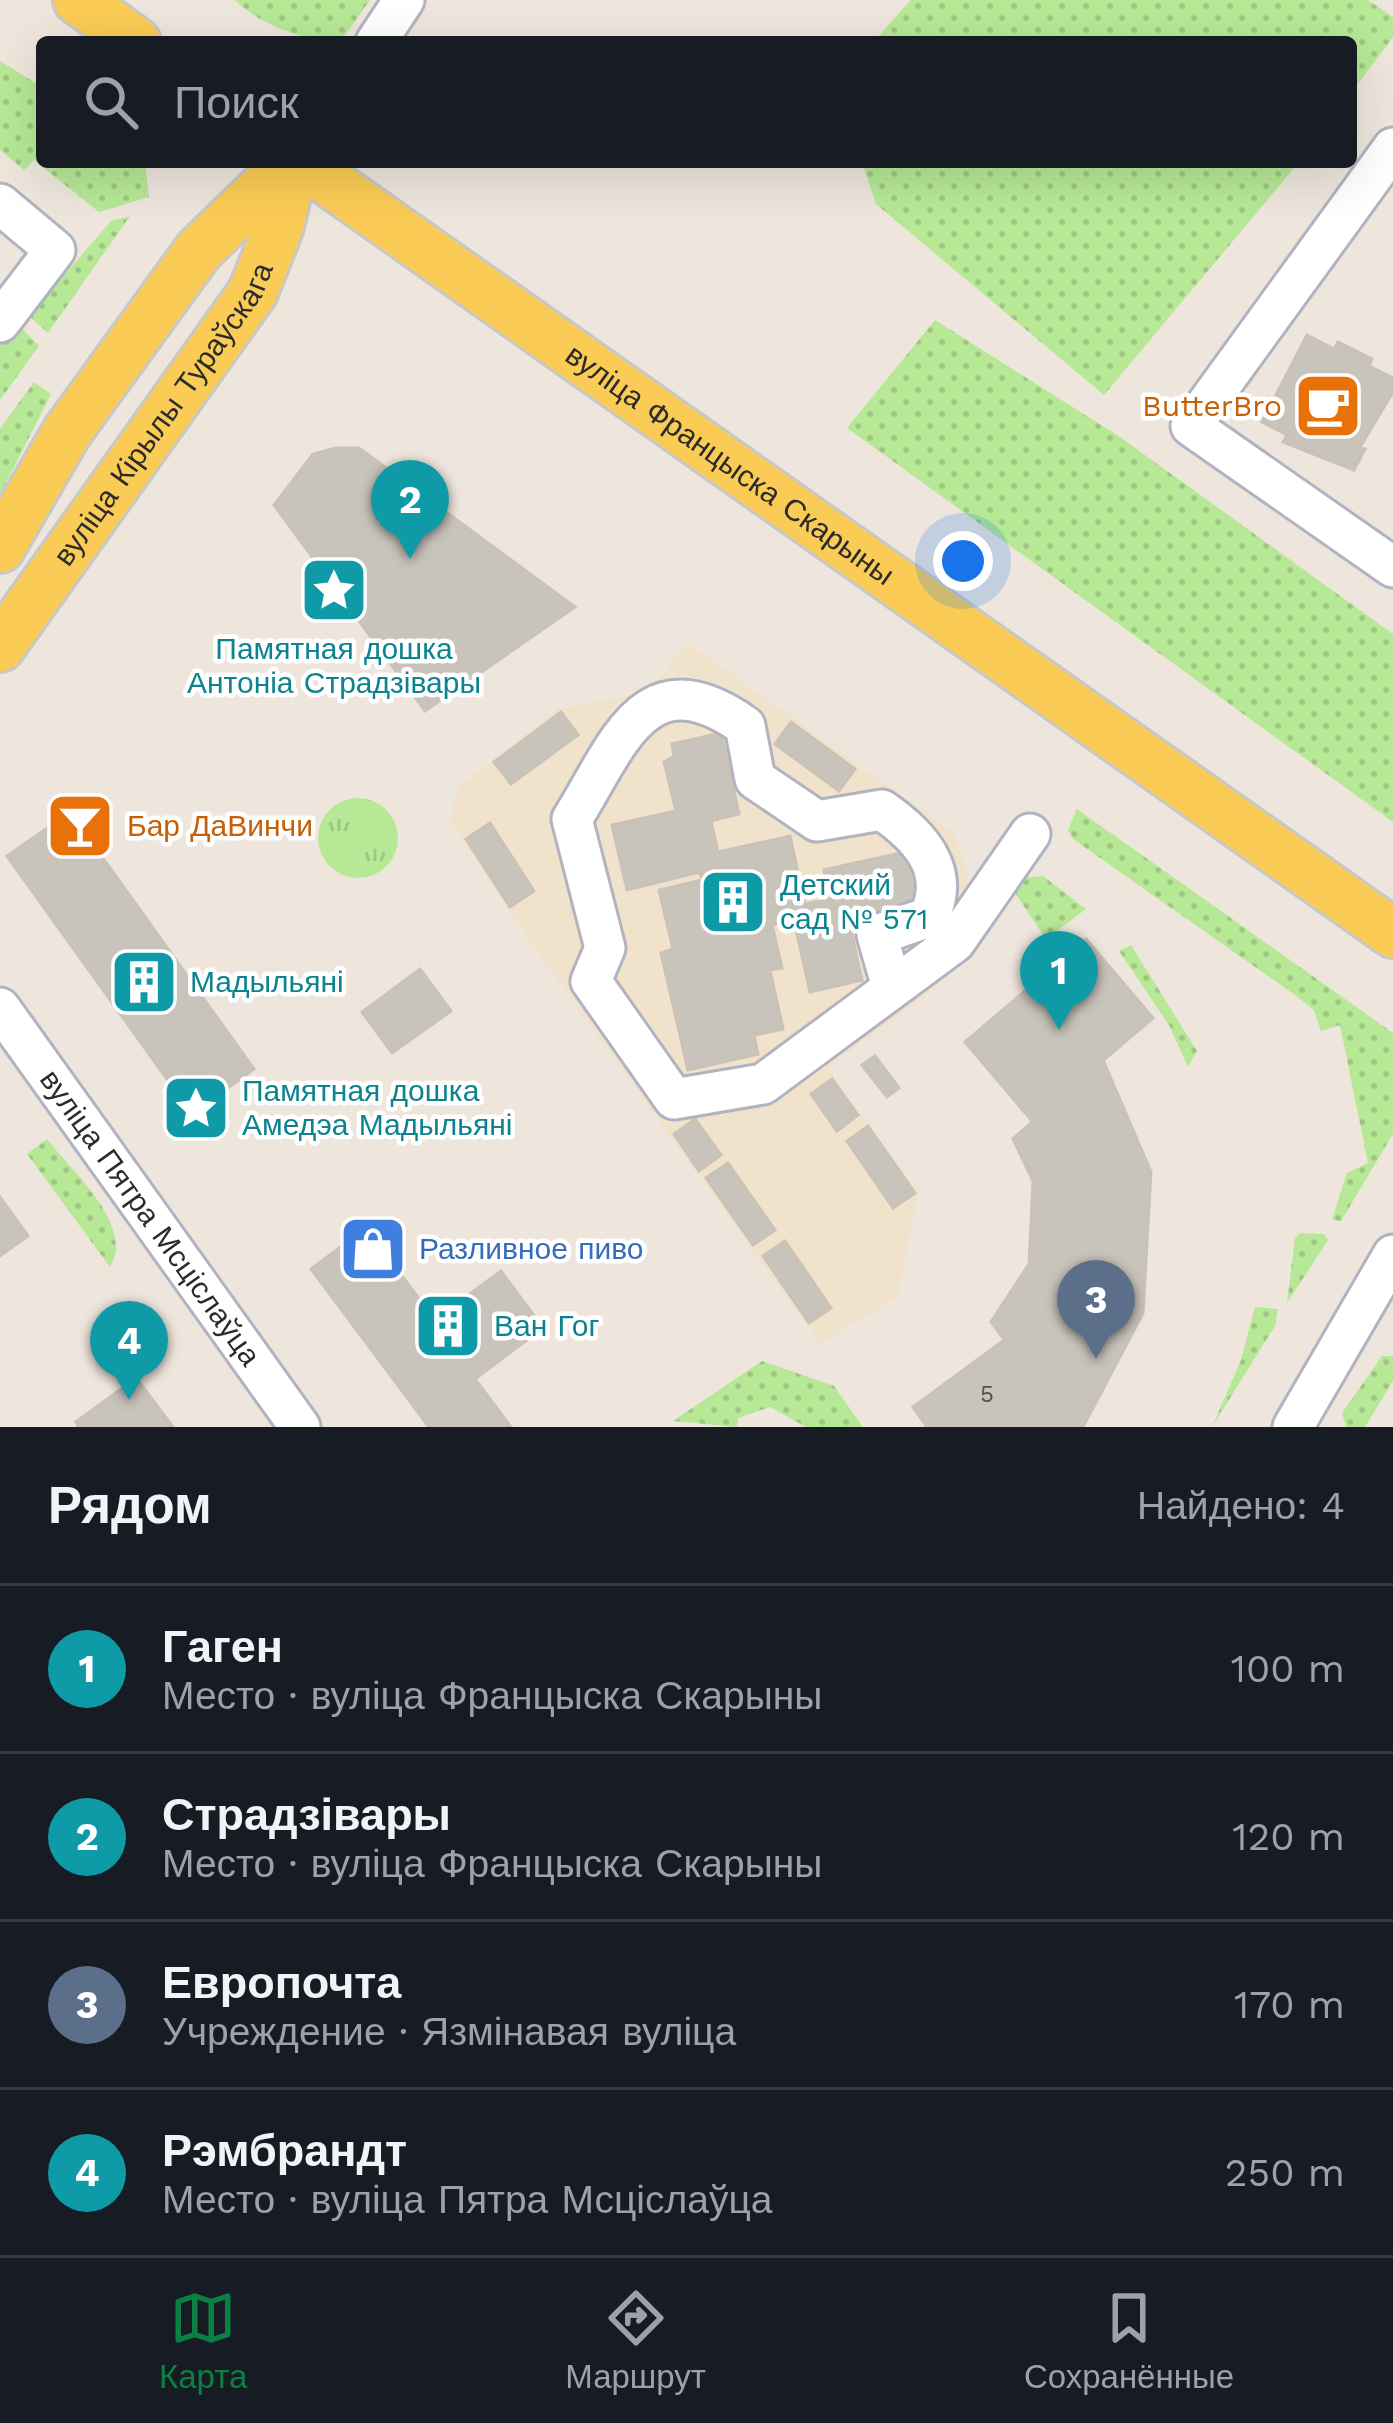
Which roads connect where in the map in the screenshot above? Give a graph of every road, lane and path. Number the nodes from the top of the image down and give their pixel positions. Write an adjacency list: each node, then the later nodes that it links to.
1 (78, 0): 3 (main road)
2 (404, 0): 4 (street)
3 (128, 36)
4 (380, 36)
5 (1393, 148): 12 (street)
6 (288, 168): 11 (main road, вуліца Кірылы Тураўскага)
7 (294, 168): 13 (main road, вуліца Кірылы Тураўскага)
8 (304, 168): 15 (main road, вуліца Францыска Скарыны)
9 (0, 204): 10 (street)
10 (0, 322)
11 (0, 548)
12 (1393, 566)
13 (0, 647)
14 (1030, 834): 16 (street)
15 (1393, 933)
16 (892, 987): 16 (street)
17 (0, 1008): 19 (street, вуліца Пятра Мсціслаўца)
18 (1393, 1255): 20 (street)
19 (301, 1427)
20 (1293, 1427)

